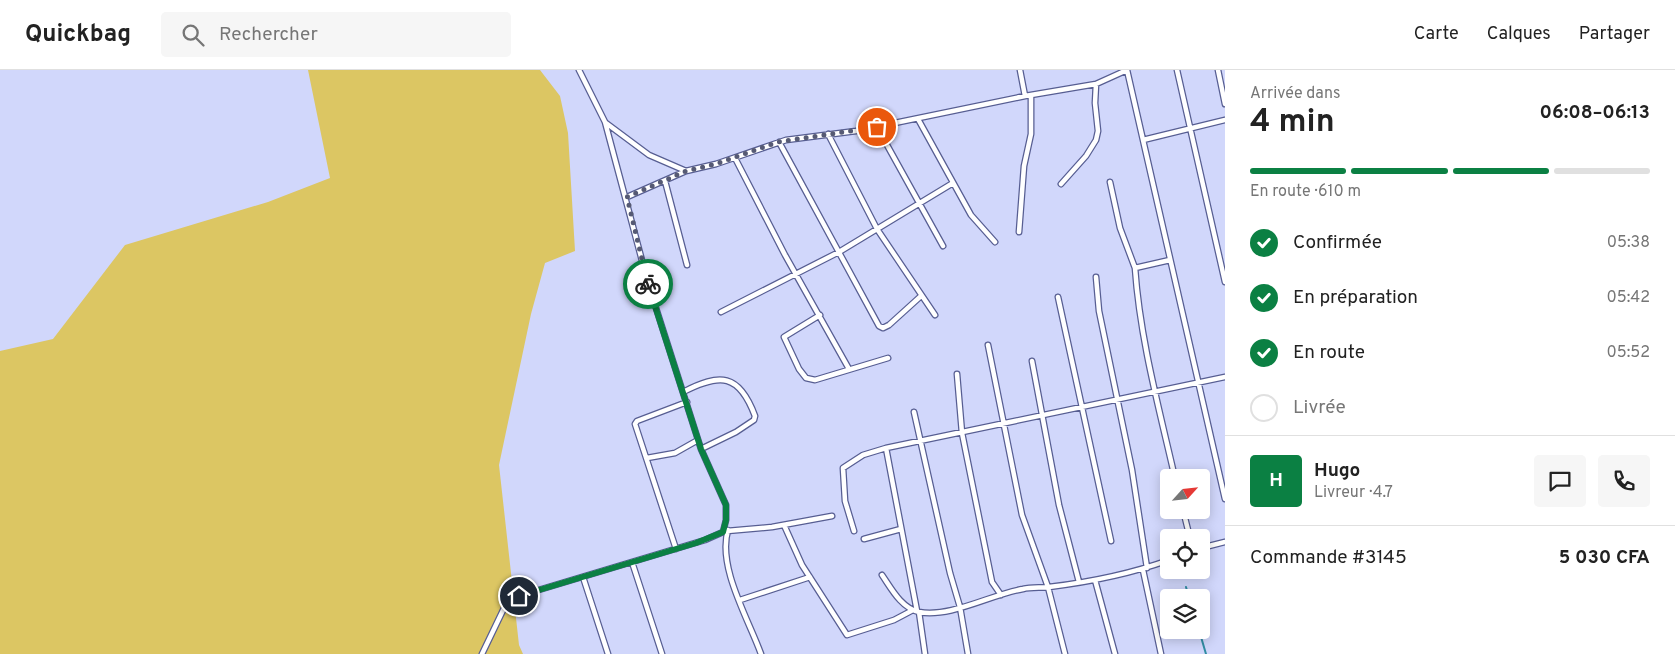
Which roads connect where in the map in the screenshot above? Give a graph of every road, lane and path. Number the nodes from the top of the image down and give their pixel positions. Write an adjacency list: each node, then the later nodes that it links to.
1 (579, 70): 12 (street)
2 (1020, 70): 8 (street)
3 (1127, 70): 6 (street); 16 (street)
4 (1177, 70): 14 (street)
5 (1218, 70): 9 (street)
6 (1096, 84): 7 (street); 23 (street)
7 (1032, 95): 8 (street); 27 (street)
8 (1025, 96): 10 (street)
9 (1225, 104)
10 (918, 119): 13 (street); 22 (street)
11 (1225, 120): 14 (street)
12 (605, 122): 19 (street); 24 (street)
13 (877, 127): 15 (street); 25 (street)
14 (1190, 128): 16 (street); 36 (street)
15 (828, 134): 17 (street); 26 (street)
16 (1143, 140): 31 (street)
17 (778, 142): 18 (street); 30 (street)
18 (736, 158): 19 (street); 34 (street)
19 (686, 171): 20 (street)
20 (665, 181): 24 (street); 32 (street)
21 (1110, 182): 33 (street)
22 (953, 183): 25 (street); 28 (street)
23 (1061, 184)
24 (627, 197): 50 (street)
25 (917, 203): 26 (street); 29 (street)
26 (877, 229): 30 (street); 37 (street)
27 (1019, 232)
28 (995, 242)
29 (943, 246)
30 (839, 252): 34 (street); 37 (street)
31 (1170, 260): 33 (street); 48 (street)
32 (687, 265)
33 (1134, 268): 49 (street)
34 (795, 272): 39 (street); 40 (street)
35 (1096, 277): 51 (street)
36 (1225, 282)
37 (921, 296): 41 (street)
38 (1058, 297): 53 (street)
39 (720, 312)
40 (820, 315): 45 (street); 45 (street)
41 (935, 316)
42 (988, 345): 56 (street)
43 (888, 358): 45 (street)
44 (1032, 361): 55 (street)
45 (849, 368)
46 (957, 374): 57 (street)
47 (1225, 376): 48 (street)
48 (1198, 381): 49 (street); 64 (street)
49 (1155, 391): 51 (street); 63 (street)
50 (684, 392): 52 (street); 61 (street)
51 (1117, 398): 53 (street); 77 (street)
52 (687, 402): 58 (street); 62 (street)
53 (1080, 405): 55 (street); 71 (street)
54 (914, 412): 59 (street)
55 (1042, 413): 56 (street); 82 (street)
56 (1005, 422): 57 (street); 83 (street)
57 (962, 433): 59 (street); 84 (street)
58 (698, 440): 61 (street); 62 (street)
59 (922, 440): 60 (street); 86 (street)
60 (886, 448): 67 (street); 69 (street)
61 (701, 449): 68 (street)
62 (647, 458): 74 (street)
63 (1174, 469)
64 (1225, 499)
65 (832, 516): 66 (street)
66 (784, 526): 68 (street); 80 (street)
67 (901, 529): 70 (street); 87 (street)
68 (726, 531): 74 (street); 85 (street)
69 (854, 531)
70 (864, 539)
71 (1111, 541)
72 (1225, 542): 73 (street)
73 (1210, 546)
74 (676, 549): 75 (street)
75 (632, 562): 79 (street); 90 (street)
76 (1160, 563): 77 (street)
77 (1145, 569): 81 (street); 96 (street)
78 (882, 575): 87 (street)
79 (583, 577): 88 (street); 89 (street)
80 (810, 577): 85 (street); 87 (street)
81 (1095, 580): 82 (street); 95 (street)
82 (1079, 582): 83 (street)
83 (1048, 587): 84 (street); 94 (street)
84 (1001, 595): 86 (street)
85 (740, 600): 91 (street)
86 (960, 607): 87 (street); 93 (street)
87 (916, 611): 92 (street)
88 (482, 654)
89 (608, 654)
90 (662, 654)
91 (761, 654)
92 (925, 654)
93 (968, 654)
94 (1065, 654)
95 (1115, 654)
96 (1161, 654)

